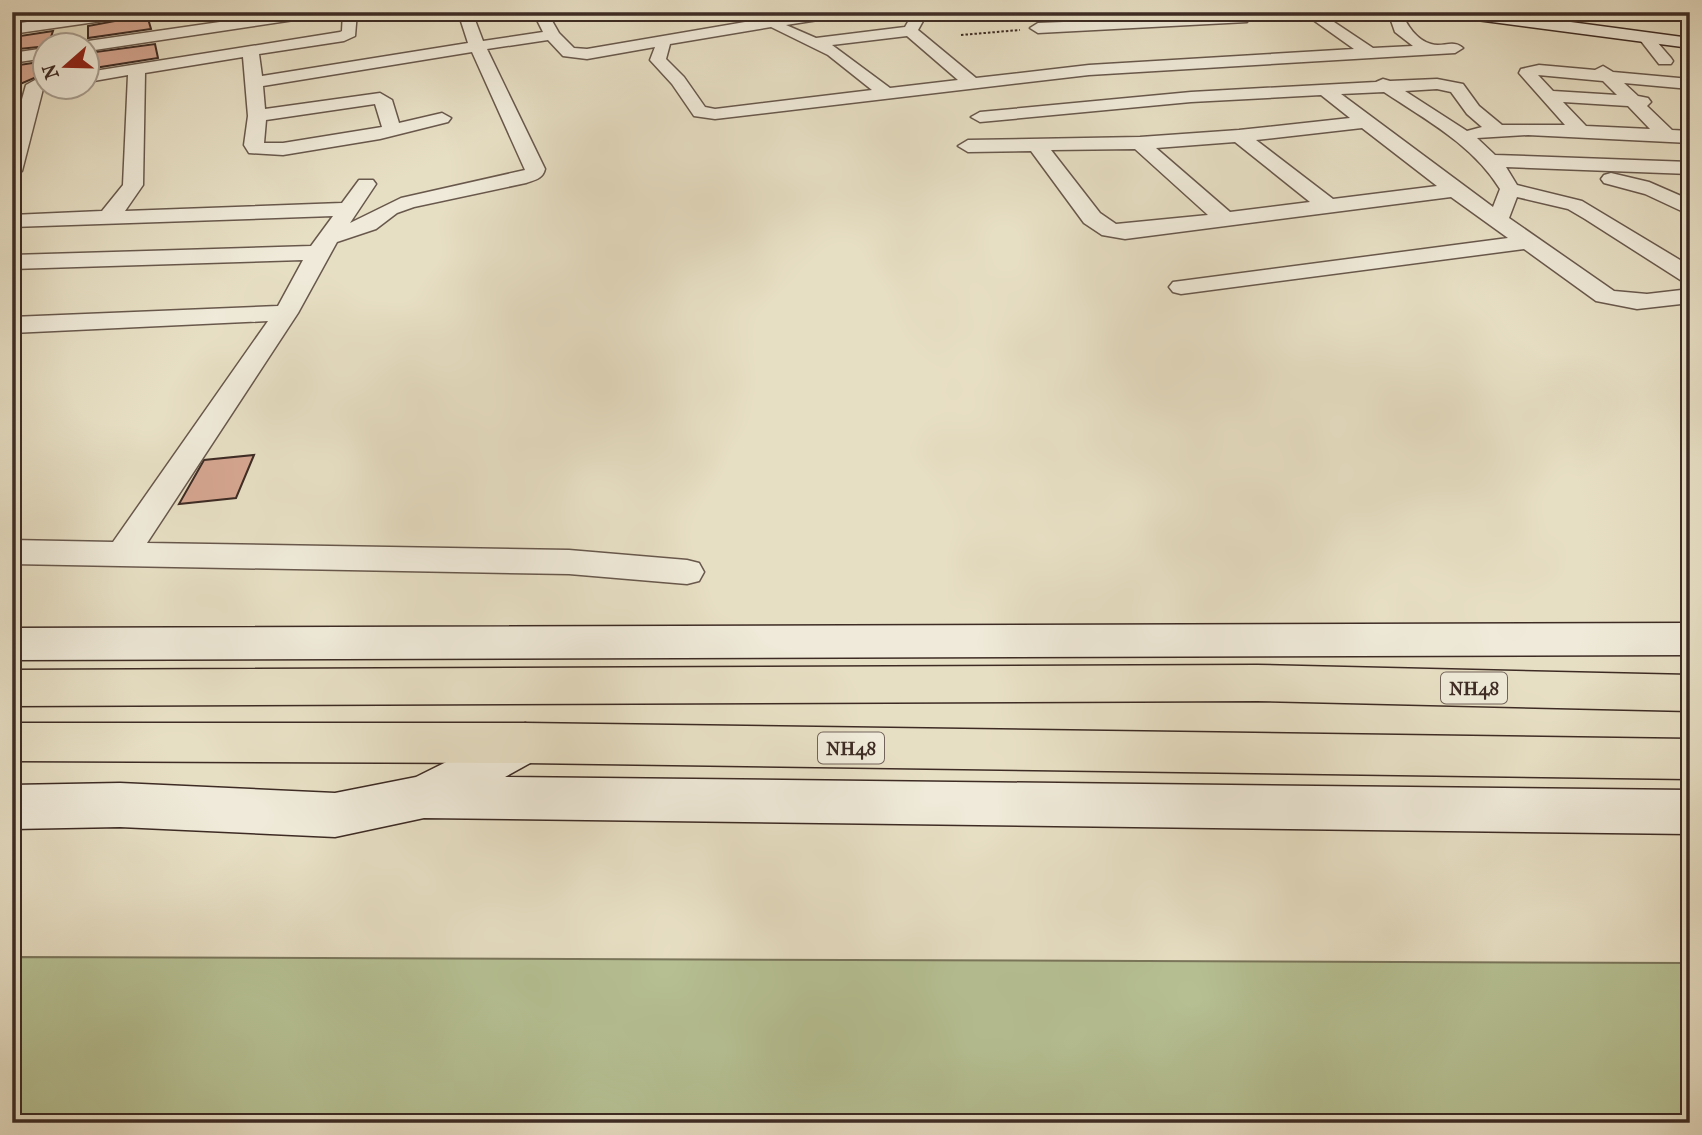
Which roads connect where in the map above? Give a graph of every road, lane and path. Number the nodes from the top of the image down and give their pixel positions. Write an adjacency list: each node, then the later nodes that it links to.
1 (137, 12): 15 (street)
2 (321, 12): 25 (street)
3 (350, 12): 29 (street)
4 (465, 12): 26 (street)
5 (540, 12): 18 (street)
6 (845, 12): 13 (street)
7 (1309, 12): 30 (street)
8 (1395, 12): 28 (street)
9 (1454, 12): 20 (main road)
10 (926, 13): 11 (street); 17 (street)
11 (945, 13)
12 (1151, 16): 14 (street); 16 (street); 37 (street)
13 (776, 17): 21 (street); 23 (street)
14 (1243, 19)
15 (19, 23): 35 (street)
16 (1033, 24): 19 (path); 39 (street)
17 (910, 31): 23 (street); 43 (street)
18 (552, 35): 21 (street); 26 (street)
19 (961, 35)
20 (1646, 38): 24 (main road); 36 (street)
21 (662, 42): 49 (street)
22 (1270, 42): 33 (street)
23 (814, 43): 49 (street)
24 (1690, 43)
25 (102, 45)
26 (477, 45): 42 (street); 84 (street)
27 (1455, 48): 28 (street)
28 (1427, 50): 30 (street)
29 (251, 51): 38 (street); 42 (street)
30 (1368, 52): 31 (street)
31 (1342, 53): 33 (street); 45 (street)
32 (32, 55): 35 (street)
33 (1288, 57): 37 (street)
34 (1615, 57): 41 (street)
35 (13, 58)
36 (1640, 59)
37 (1200, 63): 39 (street)
38 (137, 69): 40 (street); 79 (street)
39 (1089, 70): 43 (street); 52 (street)
40 (102, 75)
41 (1609, 77): 44 (street); 50 (street); 53 (street)
42 (252, 82): 55 (street)
43 (973, 84): 49 (street)
44 (1690, 84)
45 (1385, 85): 47 (street); 60 (street); 65 (street)
46 (32, 86): 48 (street)
47 (1322, 88): 52 (street); 58 (street)
48 (12, 89)
49 (888, 95)
50 (1550, 96): 53 (street); 61 (street)
51 (34, 102): 71 (street)
52 (1128, 102): 56 (street)
53 (1633, 102): 54 (street); 62 (street)
54 (1655, 103)
55 (257, 116): 59 (street); 59 (street)
56 (980, 117)
57 (442, 118): 59 (street)
58 (1363, 122): 63 (street); 74 (street)
59 (392, 130)
60 (1496, 130): 61 (street); 65 (street)
61 (1579, 130): 62 (street)
62 (1666, 135): 64 (street)
63 (1240, 136): 66 (street); 76 (street)
64 (1690, 136)
65 (1462, 137): 69 (street)
66 (1140, 143): 67 (street); 80 (street)
67 (1037, 145): 68 (street); 80 (street)
68 (968, 146)
69 (1491, 161): 70 (street); 73 (street)
70 (1690, 168)
71 (12, 171)
72 (366, 184): 77 (street)
73 (1510, 188): 75 (street); 81 (street)
74 (1455, 190): 76 (street); 81 (street)
75 (1575, 205): 78 (street); 86 (street)
76 (1328, 206): 80 (street)
77 (348, 209): 79 (street); 84 (street)
78 (1690, 209)
79 (109, 217): 82 (street)
80 (1225, 219)
81 (1498, 220): 83 (street)
82 (12, 221)
83 (1529, 242): 87 (street); 88 (street)
84 (323, 245): 85 (street); 89 (street)
85 (12, 262)
86 (1690, 276)
87 (1181, 287)
88 (1690, 296)
89 (286, 313): 90 (street); 92 (street)
90 (12, 325)
91 (12, 552): 92 (street)
92 (121, 556): 93 (street)
93 (687, 572)
94 (1632, 638): 95 (main road); 96 (main road); 97 (main road)
95 (1690, 639)
96 (12, 644)
97 (1690, 661)
98 (12, 688): 99 (highway, NH48)
99 (1690, 693)
100 (12, 742): 101 (highway, NH48)
101 (525, 743): 102 (highway, NH48); 103 (main road)
102 (1690, 759)
103 (424, 797): 104 (main road); 105 (main road)
104 (12, 807)
105 (1690, 812)

